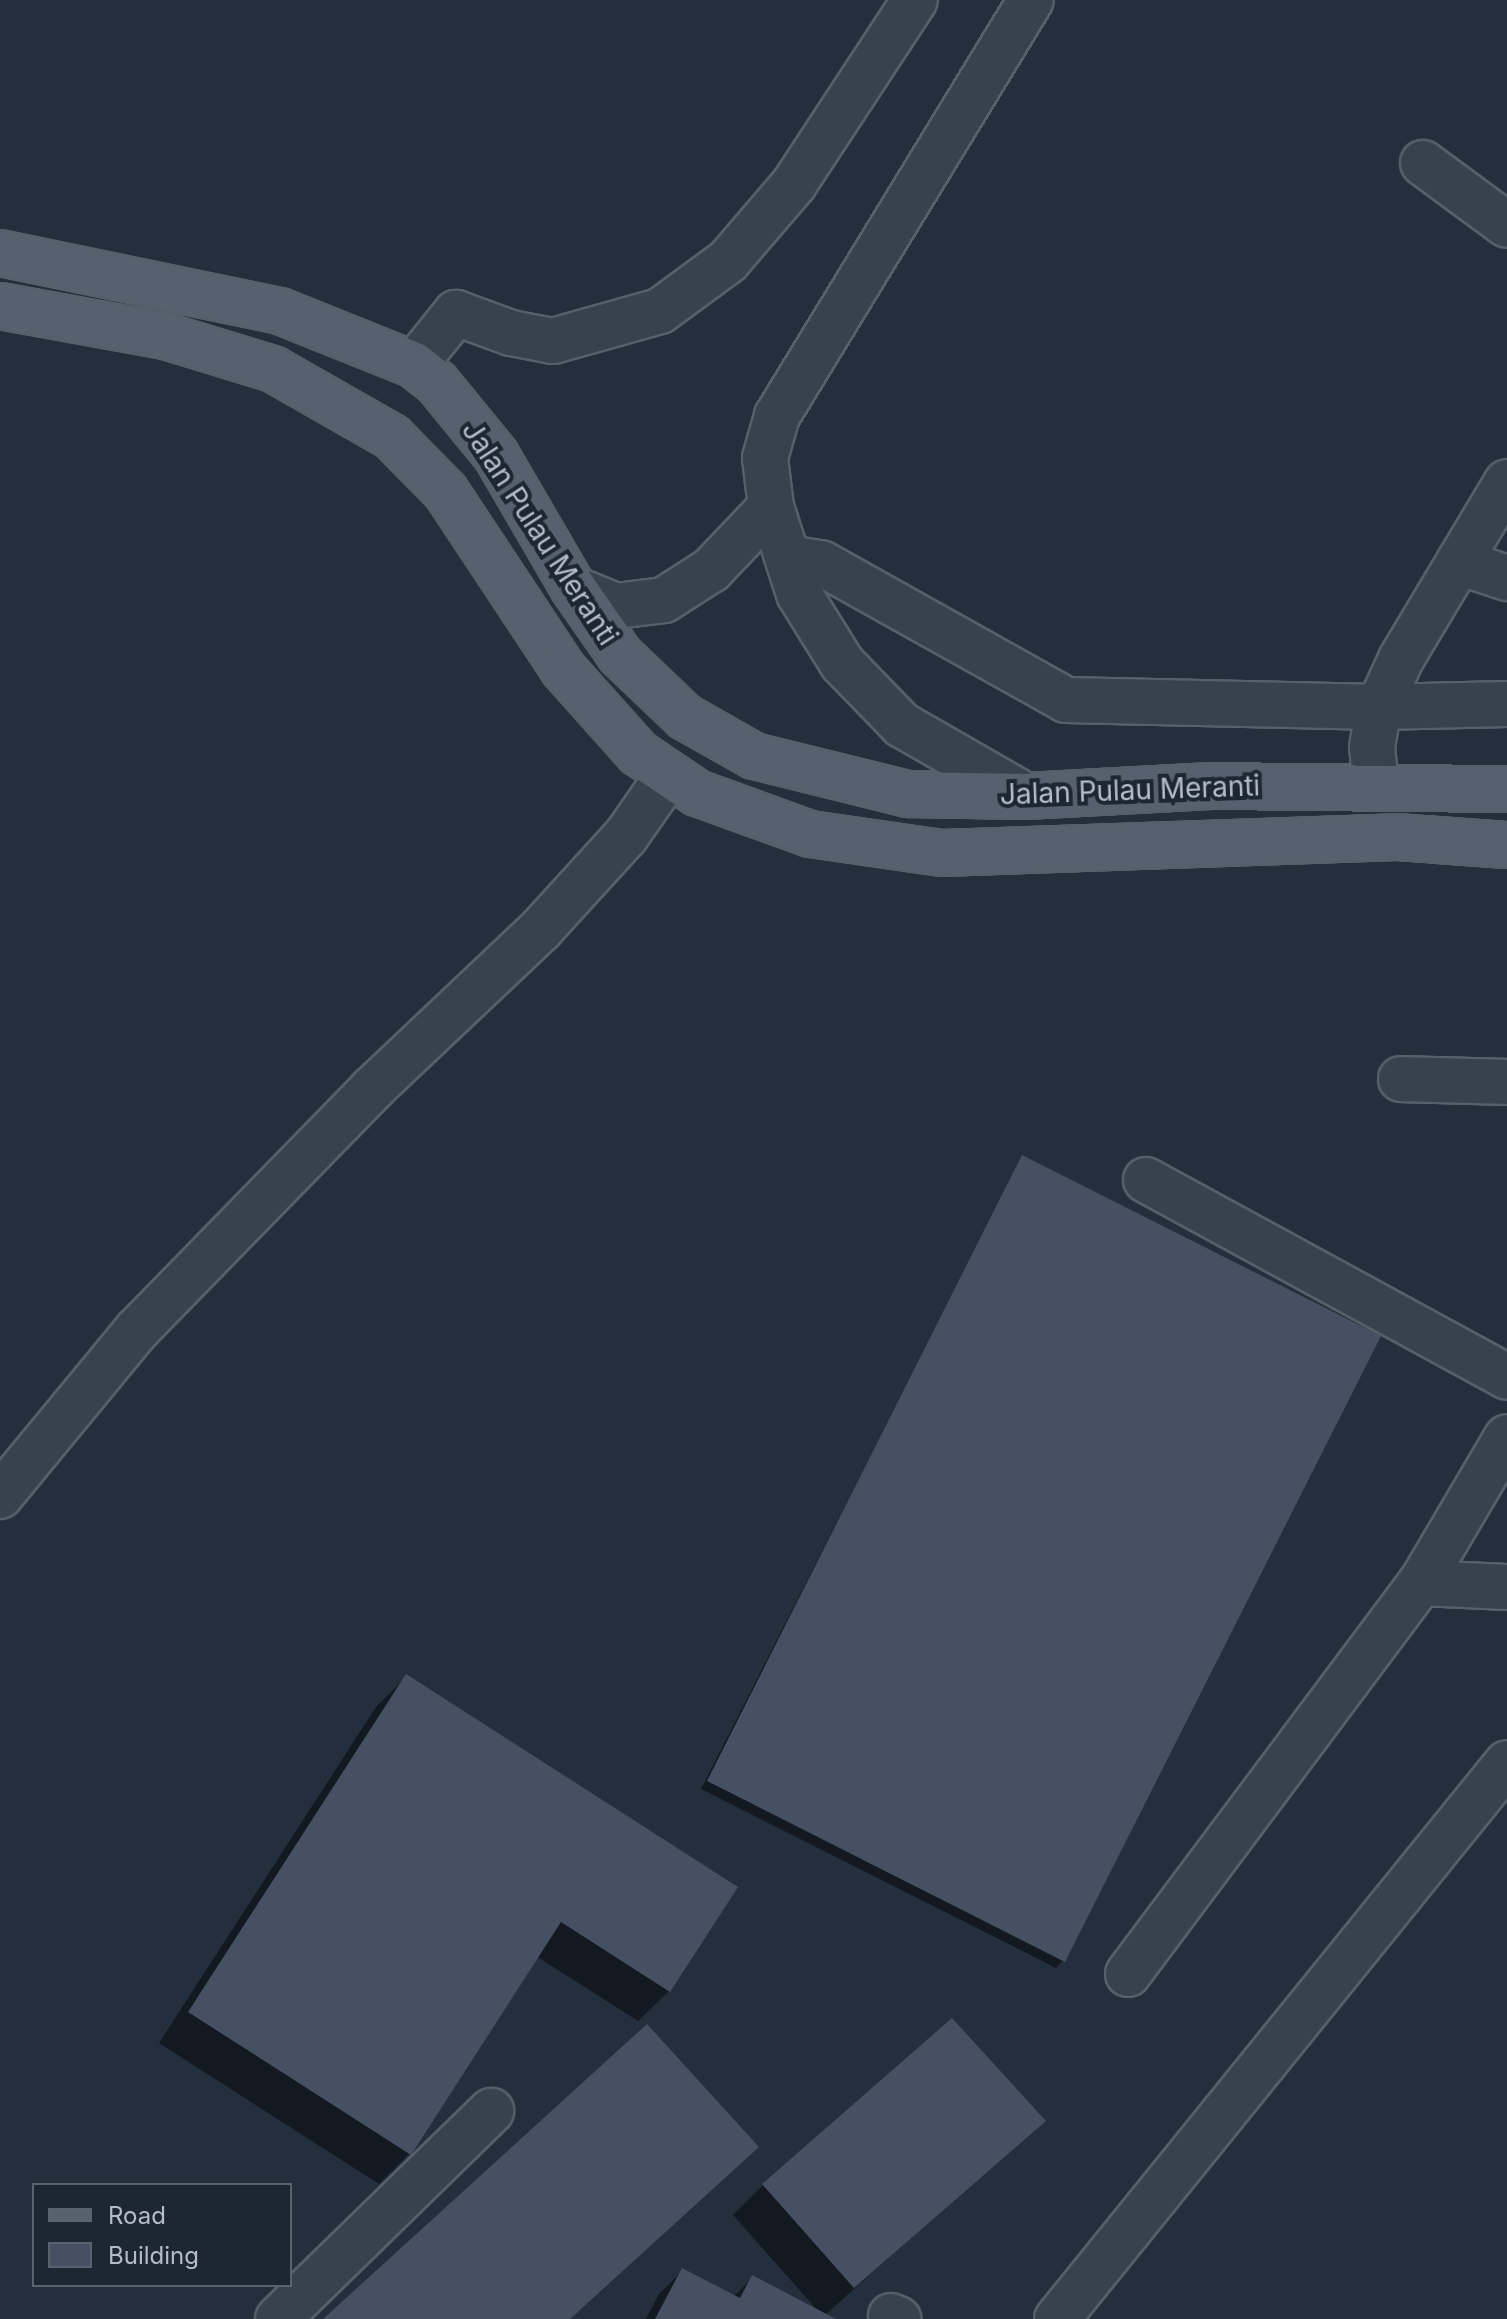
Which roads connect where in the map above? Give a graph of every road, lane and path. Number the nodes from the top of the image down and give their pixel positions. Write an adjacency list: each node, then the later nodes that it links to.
1 (915, 0): 9 (street)
2 (1031, 0): 11 (street)
3 (1423, 163): 4 (street)
4 (1507, 225)
5 (0, 231): 7 (street)
6 (0, 253): 7 (main road, Jalan Pulau Meranti)
7 (122, 277): 9 (main road, Jalan Pulau Meranti)
8 (0, 306): 18 (main road, Jalan Pulau Meranti)
9 (414, 365): 15 (main road, Jalan Pulau Meranti)
10 (1507, 482): 13 (street)
11 (771, 507): 12 (street); 15 (street)
12 (788, 558): 17 (street); 21 (street)
13 (1459, 562): 14 (street); 17 (street)
14 (1507, 578)
15 (574, 589): 21 (main road, Jalan Pulau Meranti)
16 (1507, 704): 17 (street)
17 (1379, 707): 19 (street)
18 (667, 777): 22 (main road, Jalan Pulau Meranti); 28 (street)
19 (1376, 785): 20 (main road, Jalan Pulau Meranti); 21 (main road, Jalan Pulau Meranti)
20 (1507, 789)
21 (1026, 796)
22 (1507, 845)
23 (1401, 1079): 24 (street)
24 (1507, 1082)
25 (1146, 1180): 26 (street)
26 (1507, 1377)
27 (1507, 1437): 29 (street)
28 (0, 1496)
29 (1421, 1583): 30 (street); 32 (street)
30 (1507, 1587)
31 (1507, 1763): 35 (street)
32 (1128, 1974)
33 (491, 2111): 34 (street)
34 (278, 2319)
35 (1057, 2319)

